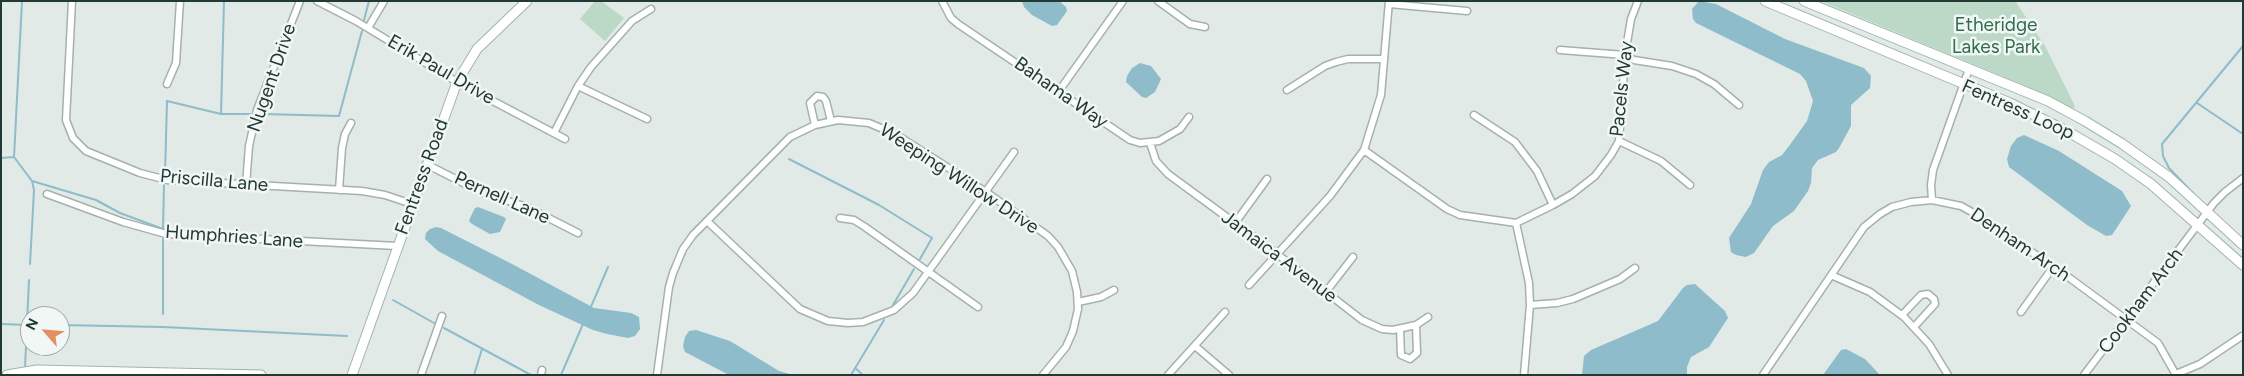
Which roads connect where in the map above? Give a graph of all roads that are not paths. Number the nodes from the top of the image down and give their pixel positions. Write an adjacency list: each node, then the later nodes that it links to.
1 (72, 1): 44 (street, Priscilla Lane)
2 (180, 1): 23 (street)
3 (300, 1): 44 (street, Nugent Drive)
4 (317, 1): 17 (street, Erik Paul Drive)
5 (384, 1): 17 (street)
6 (527, 1): 22 (street, Fentress Road)
7 (942, 1): 27 (street, Bahama Way)
8 (1123, 1): 27 (street)
9 (1158, 1): 16 (street)
10 (1638, 1): 19 (street, Pacels Way)
11 (1765, 1): 24 (street, Fentress Loop)
12 (1804, 1): 21 (street, Fentress Loop)
13 (1389, 3): 15 (street); 20 (street)
14 (651, 9): 25 (street)
15 (1467, 11)
16 (1205, 27)
17 (368, 28): 22 (street, Erik Paul Drive)
18 (1560, 50): 19 (street)
19 (1625, 55): 28 (street); 37 (street, Pacels Way)
20 (1383, 59): 26 (street); 39 (street)
21 (1969, 69): 24 (street); 52 (street, Fentress Loop)
22 (457, 82): 35 (street, Erik Paul Drive); 41 (street, Fentress Road)
23 (167, 84)
24 (1963, 84): 49 (street); 57 (street, Fentress Loop)
25 (578, 86): 31 (street); 35 (street)
26 (1287, 90)
27 (1060, 91): 38 (street, Bahama Way)
28 (1739, 105)
29 (1474, 116): 51 (street)
30 (1189, 118): 38 (street)
31 (647, 119)
32 (831, 121): 34 (street, Weeping Willow Drive); 34 (street); 47 (street, Weeping Willow Drive)
33 (351, 123): 46 (street)
34 (815, 125): 54 (street, Weeping Willow Drive)
35 (554, 133): 36 (street, Erik Paul Drive)
36 (565, 139)
37 (1619, 141): 45 (street); 51 (street, Pacels Way)
38 (1150, 143): 55 (street, Jamaica Avenue)
39 (1364, 150): 56 (street); 61 (street)
40 (1014, 152): 47 (street)
41 (426, 164): 50 (street, Fentress Road); 58 (street, Pernell Lane)
42 (2243, 178): 52 (street, Cookham Arch)
43 (1267, 179): 55 (street)
44 (246, 185): 46 (street, Priscilla Lane)
45 (1690, 185)
46 (339, 190): 50 (street, Priscilla Lane)
47 (986, 192): 66 (street); 71 (street, Weeping Willow Drive)
48 (47, 194): 60 (street, Humphries Lane)
49 (1932, 200): 64 (street, Denham Arch); 67 (street, Denham Arch)
50 (412, 204): 60 (street, Fentress Road)
51 (1553, 205): 56 (street, Pacels Way)
52 (2207, 213): 57 (street, Cookham Arch); 59 (street, Fentress Loop)
53 (840, 218): 66 (street)
54 (707, 220): 66 (street); 91 (street, Weeping Willow Drive)
55 (1234, 223): 61 (street, Jamaica Avenue)
56 (1516, 223): 72 (street)
57 (2197, 226): 63 (street, Fentress Loop); 79 (street, Cookham Arch)
58 (578, 233)
59 (2243, 245)
60 (397, 246): 89 (street, Fentress Road)
61 (1277, 254): 68 (street); 70 (street, Jamaica Avenue)
62 (1353, 257): 70 (street)
63 (2243, 265)
64 (2052, 266): 75 (street); 79 (street, Denham Arch)
65 (1635, 268): 72 (street)
66 (929, 272): 73 (street)
67 (1831, 275): 76 (street); 96 (street, Denham Arch)
68 (1249, 285)
69 (1114, 290): 71 (street)
70 (1325, 292): 82 (street, Jamaica Avenue)
71 (1078, 302): 92 (street, Weeping Willow Drive)
72 (1530, 305): 95 (street)
73 (978, 307)
74 (1225, 312): 84 (street)
75 (2021, 312)
76 (1902, 315): 81 (street); 81 (street)
77 (442, 316): 90 (street)
78 (1428, 317): 80 (street, Jamaica Avenue)
79 (2128, 320): 86 (street, Denham Arch); 98 (street, Cookham Arch)
80 (1416, 325): 82 (street, Jamaica Avenue); 82 (street)
81 (1914, 327): 97 (street)
82 (1400, 329)
83 (2242, 336): 86 (street)
84 (1195, 346): 93 (street); 94 (street)
85 (131, 373): 87 (street); 88 (street)
86 (2176, 374)
87 (7, 375)
88 (261, 375)
89 (352, 375)
90 (421, 375)
91 (657, 375)
92 (1043, 375)
93 (1168, 375)
94 (1228, 375)
95 (1524, 375)
96 (1763, 375)
97 (1948, 375)
98 (2084, 375)

